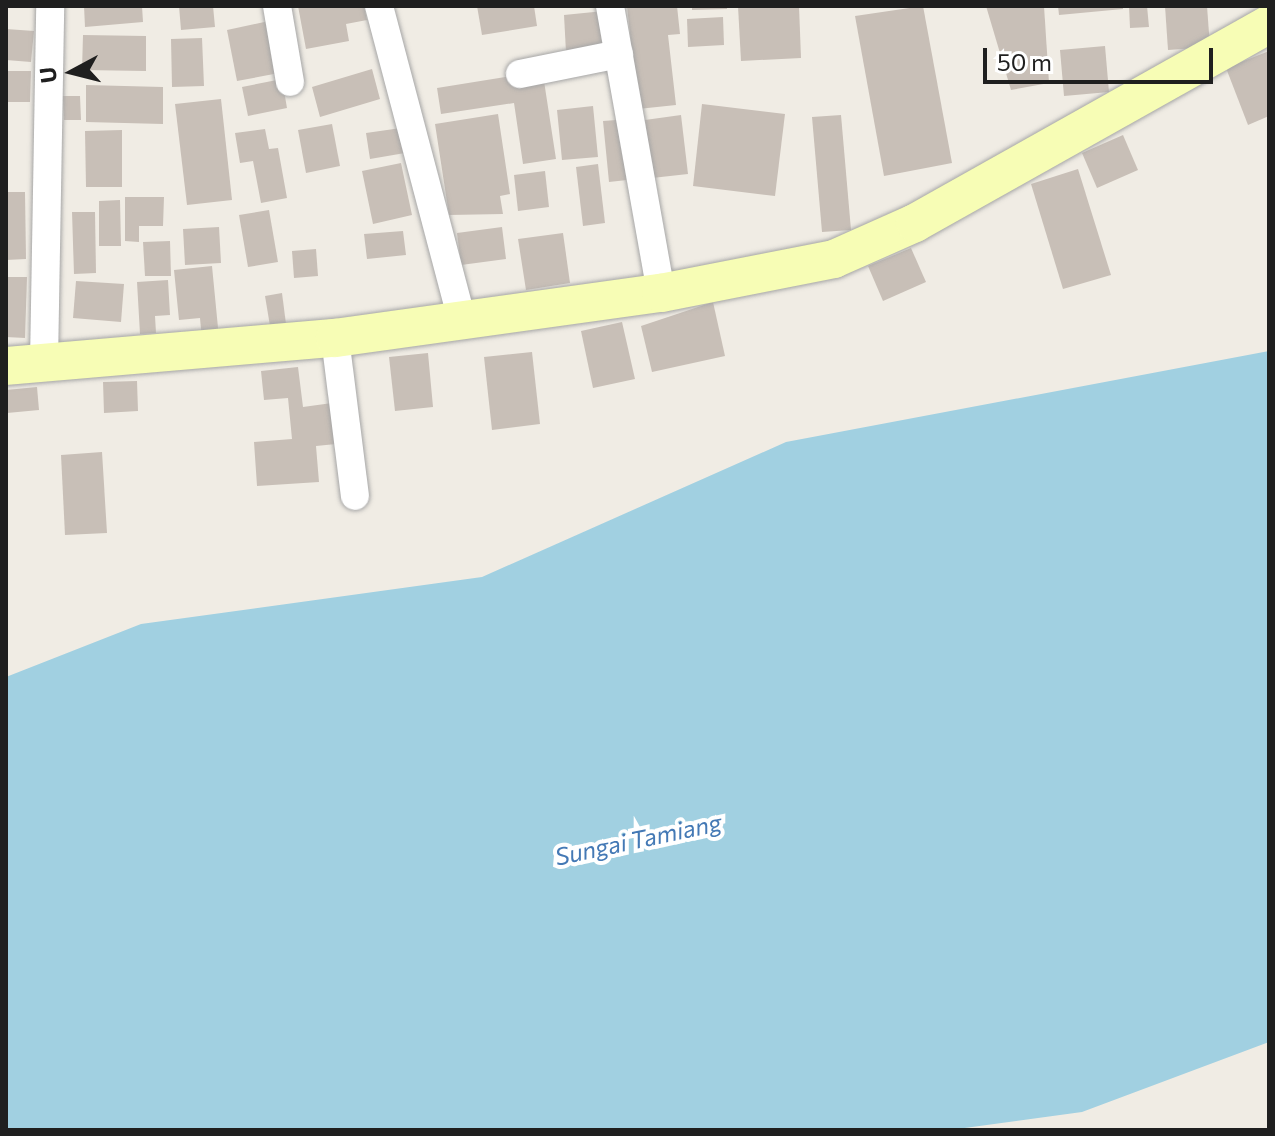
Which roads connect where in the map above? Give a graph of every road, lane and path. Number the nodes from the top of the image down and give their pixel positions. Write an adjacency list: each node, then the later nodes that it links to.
1 (50, 6): 12 (street)
2 (277, 6): 8 (street)
3 (379, 6): 10 (street)
4 (610, 6): 6 (street)
5 (1269, 24): 9 (street)
6 (619, 54): 7 (street); 9 (street)
7 (520, 74)
8 (290, 82)
9 (661, 293): 10 (street)
10 (462, 321): 11 (street)
11 (335, 338): 12 (street); 14 (street)
12 (44, 363): 13 (street)
13 (6, 366)
14 (355, 496)

